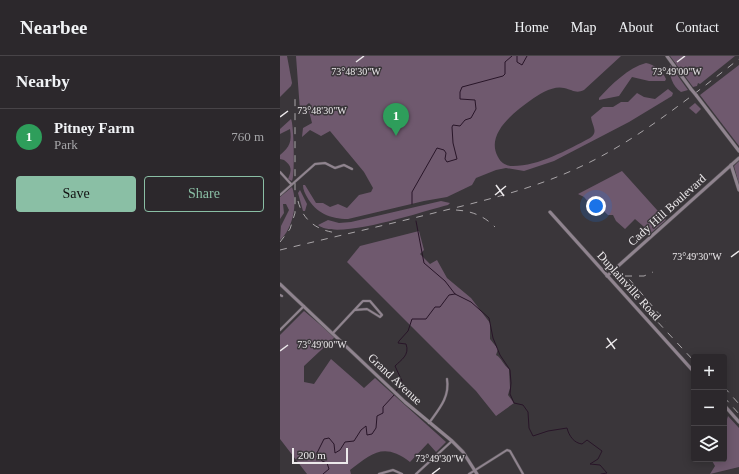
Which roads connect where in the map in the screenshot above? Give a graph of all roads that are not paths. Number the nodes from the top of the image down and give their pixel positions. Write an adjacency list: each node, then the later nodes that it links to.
1 (667, 56): 2 (street, bridge)
2 (739, 151)
3 (739, 158): 4 (street, Cady Hill Boulevard)
4 (731, 165): 8 (street); 11 (street, Cady Hill Boulevard)
5 (352, 169): 7 (street)
6 (280, 172): 7 (street)
7 (291, 184): 9 (street)
8 (739, 190)
9 (280, 194)
10 (550, 212): 11 (street, Duplainville Road)
11 (607, 276): 17 (street, Duplainville Road)
12 (280, 284): 13 (street, Grand Avenue)
13 (304, 306): 15 (street); 16 (street, Grand Avenue)
14 (355, 310): 14 (street); 16 (street)
15 (280, 330)
16 (333, 334): 21 (street, Grand Avenue)
17 (691, 369)
18 (447, 379): 21 (street)
19 (727, 408): 20 (street)
20 (739, 422)
21 (429, 423): 22 (street, Grand Avenue)
22 (452, 441): 23 (street, Grand Avenue); 26 (street)
23 (476, 472): 27 (street); 28 (street)
24 (379, 474): 25 (street)
25 (402, 474)
26 (416, 474)
27 (470, 474)
28 (524, 474)

